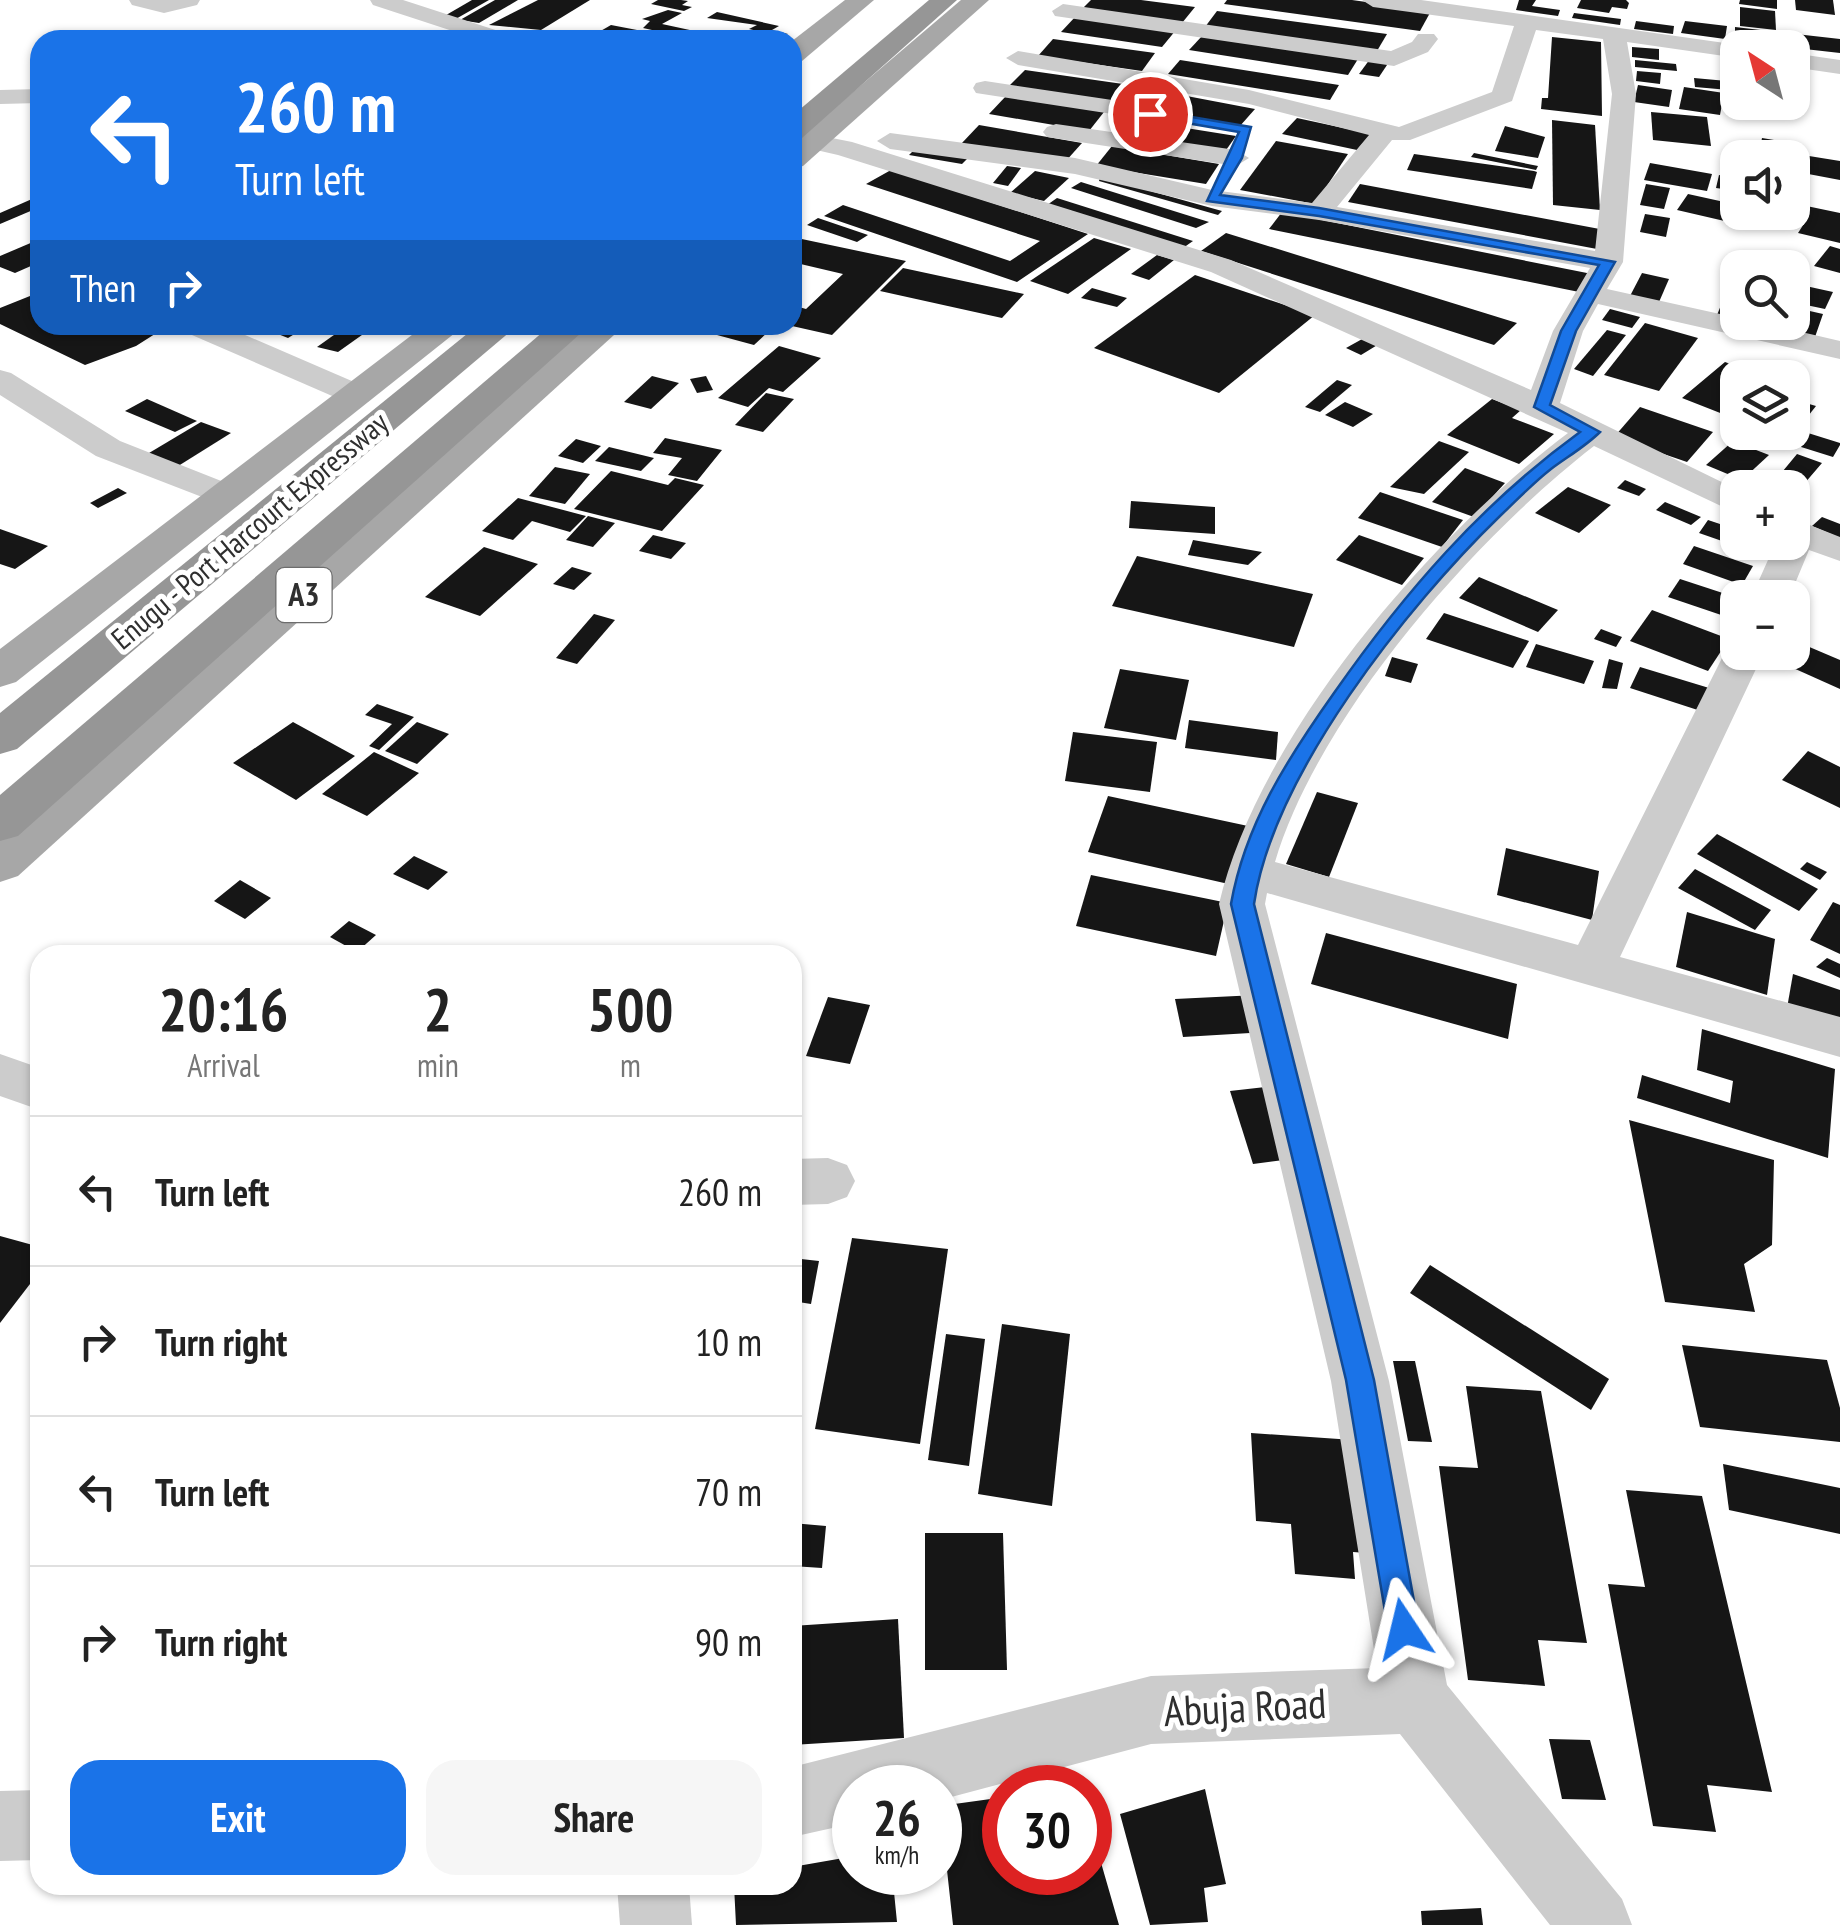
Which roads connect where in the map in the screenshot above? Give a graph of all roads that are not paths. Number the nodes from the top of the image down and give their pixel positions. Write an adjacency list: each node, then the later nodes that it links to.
1 (140, 0): 2 (street)
2 (189, 0)
3 (381, 0): 15 (street)
4 (861, 0): 18 (main road)
5 (894, 0): 24 (highway)
6 (944, 0): 35 (highway)
7 (976, 0): 36 (main road)
8 (1150, 0): 10 (street)
9 (1373, 0): 11 (street)
10 (1208, 9): 14 (street); 16 (street)
11 (1445, 11): 13 (street); 19 (street)
12 (1057, 18): 16 (street); 21 (street)
13 (1528, 21): 17 (street); 33 (street)
14 (1317, 24)
15 (472, 30)
16 (1185, 30): 19 (street); 25 (street)
17 (1614, 33): 20 (street); 43 (street)
18 (802, 45)
19 (1392, 47): 26 (street)
20 (1720, 49)
21 (1018, 58): 25 (street); 30 (street)
22 (1810, 62): 23 (street)
23 (1840, 66)
24 (802, 76)
25 (1141, 79): 30 (street); 31 (street)
26 (1382, 83)
27 (1354, 94): 31 (street)
28 (30, 96): 29 (street)
29 (0, 97)
30 (1127, 110): 34 (street)
31 (1268, 115): 33 (street); 39 (street)
32 (1028, 127): 34 (street)
33 (1386, 131): 42 (street)
34 (1098, 139): 39 (street); 40 (street)
35 (802, 142)
36 (802, 143)
37 (802, 145): 38 (street)
38 (843, 148): 40 (street); 53 (street)
39 (1236, 158): 41 (street)
40 (1075, 166): 41 (street)
41 (1212, 198): 42 (street)
42 (1319, 212): 43 (street)
43 (1608, 262): 44 (street)
44 (1592, 294): 50 (street); 53 (street)
45 (219, 335): 52 (street)
46 (434, 335): 52 (main road, Enugu - Port Harcourt Expressway)
47 (488, 335): 61 (highway, Enugu - Port Harcourt Expressway / A3)
48 (561, 335): 62 (highway, Enugu - Port Harcourt Expressway / A3)
49 (596, 335): 63 (main road, A3)
50 (1840, 350)
51 (0, 380): 55 (street)
52 (357, 395): 55 (main road, Enugu - Port Harcourt Expressway)
53 (1542, 407): 54 (street)
54 (1592, 432): 56 (street); 64 (street)
55 (228, 495): 59 (main road, Enugu - Port Harcourt Expressway)
56 (1720, 495)
57 (1810, 536): 58 (street)
58 (1840, 550)
59 (8, 658)
60 (1735, 670): 65 (street)
61 (0, 738)
62 (0, 824)
63 (0, 862)
64 (1248, 871): 65 (street); 69 (street)
65 (1591, 968): 66 (street)
66 (1840, 1038)
67 (0, 1075): 68 (street)
68 (30, 1086)
69 (1416, 1700): 70 (street, Abuja Road); 77 (street)
70 (943, 1765)
71 (832, 1793): 72 (street, Abuja Road)
72 (802, 1800)
73 (30, 1825): 74 (street)
74 (0, 1826)
75 (654, 1895): 76 (street)
76 (656, 1925)
77 (1596, 1925)

